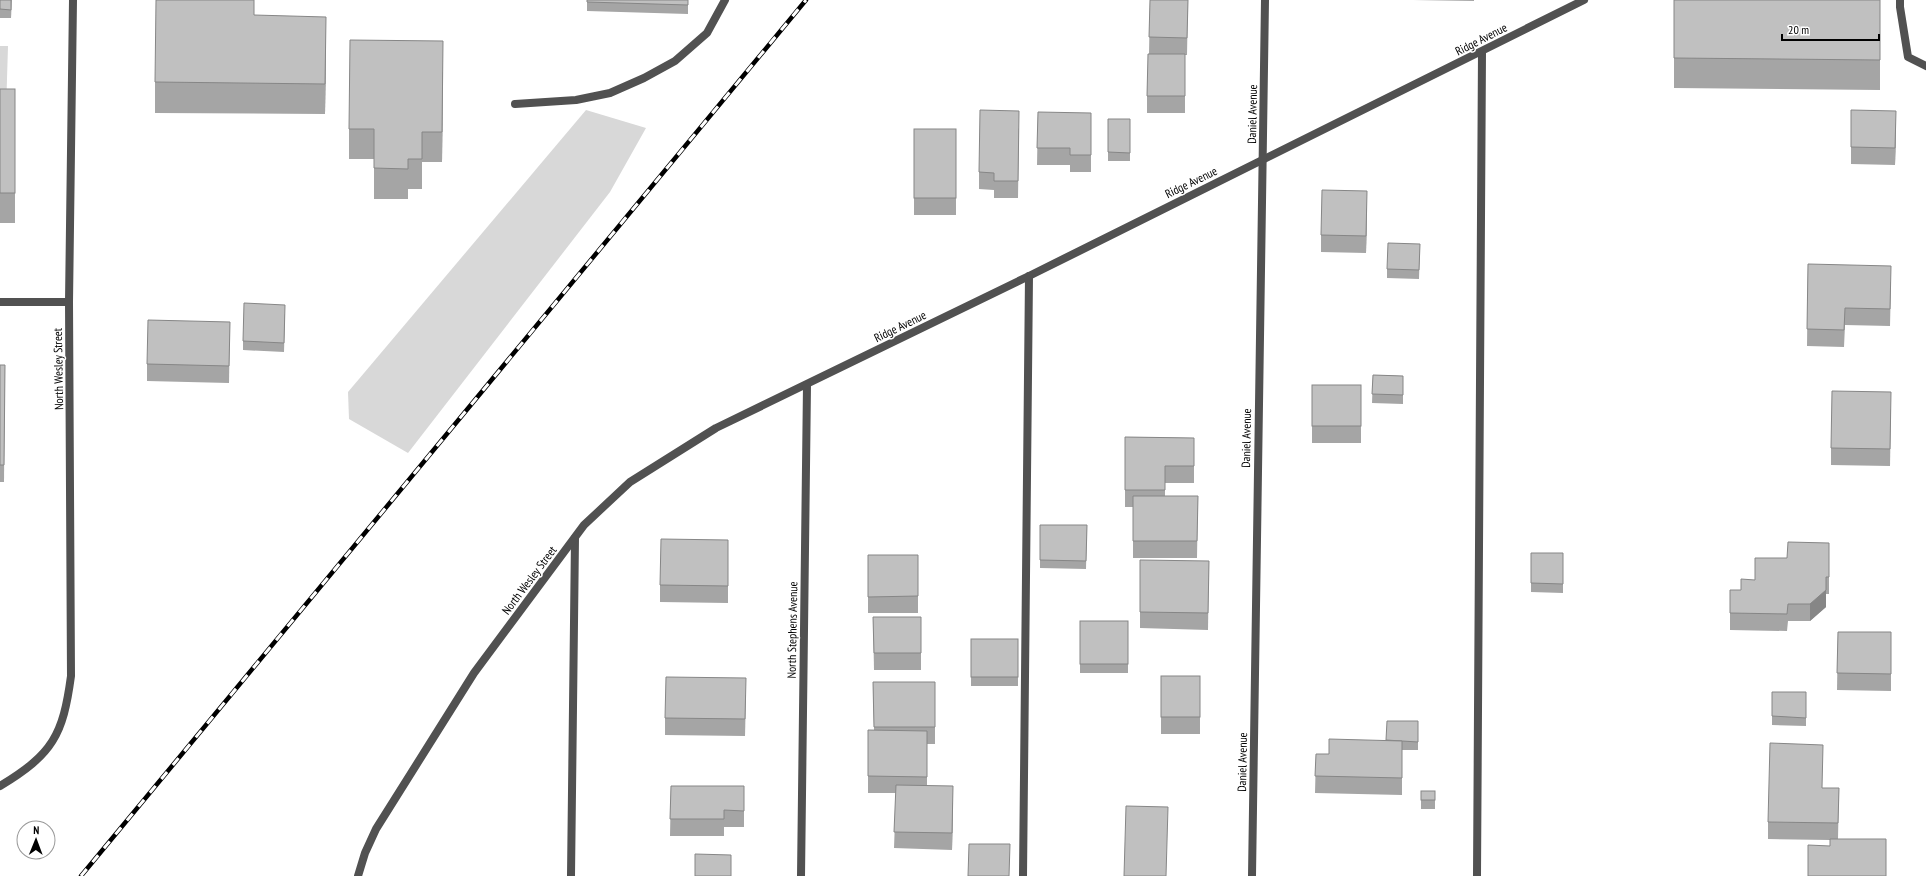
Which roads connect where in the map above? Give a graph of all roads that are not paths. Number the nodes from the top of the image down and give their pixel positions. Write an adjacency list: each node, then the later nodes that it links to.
1 (73, 0): 12 (street, North Wesley Street)
2 (725, 0): 8 (street)
3 (1265, 0): 9 (street, Daniel Avenue)
4 (1584, 0): 6 (street, Ridge Avenue)
5 (1900, 0): 7 (street)
6 (1482, 52): 9 (street, Ridge Avenue); 21 (street)
7 (1926, 66)
8 (516, 104)
9 (1262, 160): 10 (street, Ridge Avenue); 20 (street, Daniel Avenue)
10 (1029, 276): 13 (street, Ridge Avenue); 19 (street)
11 (0, 302): 12 (street)
12 (69, 302): 15 (street, North Wesley Street)
13 (808, 385): 14 (street, North Wesley Street); 18 (street, North Stephens Avenue)
14 (575, 538): 16 (street, North Wesley Street); 17 (street)
15 (0, 786)
16 (358, 876)
17 (571, 876)
18 (801, 876)
19 (1023, 876)
20 (1252, 876)
21 (1477, 876)

